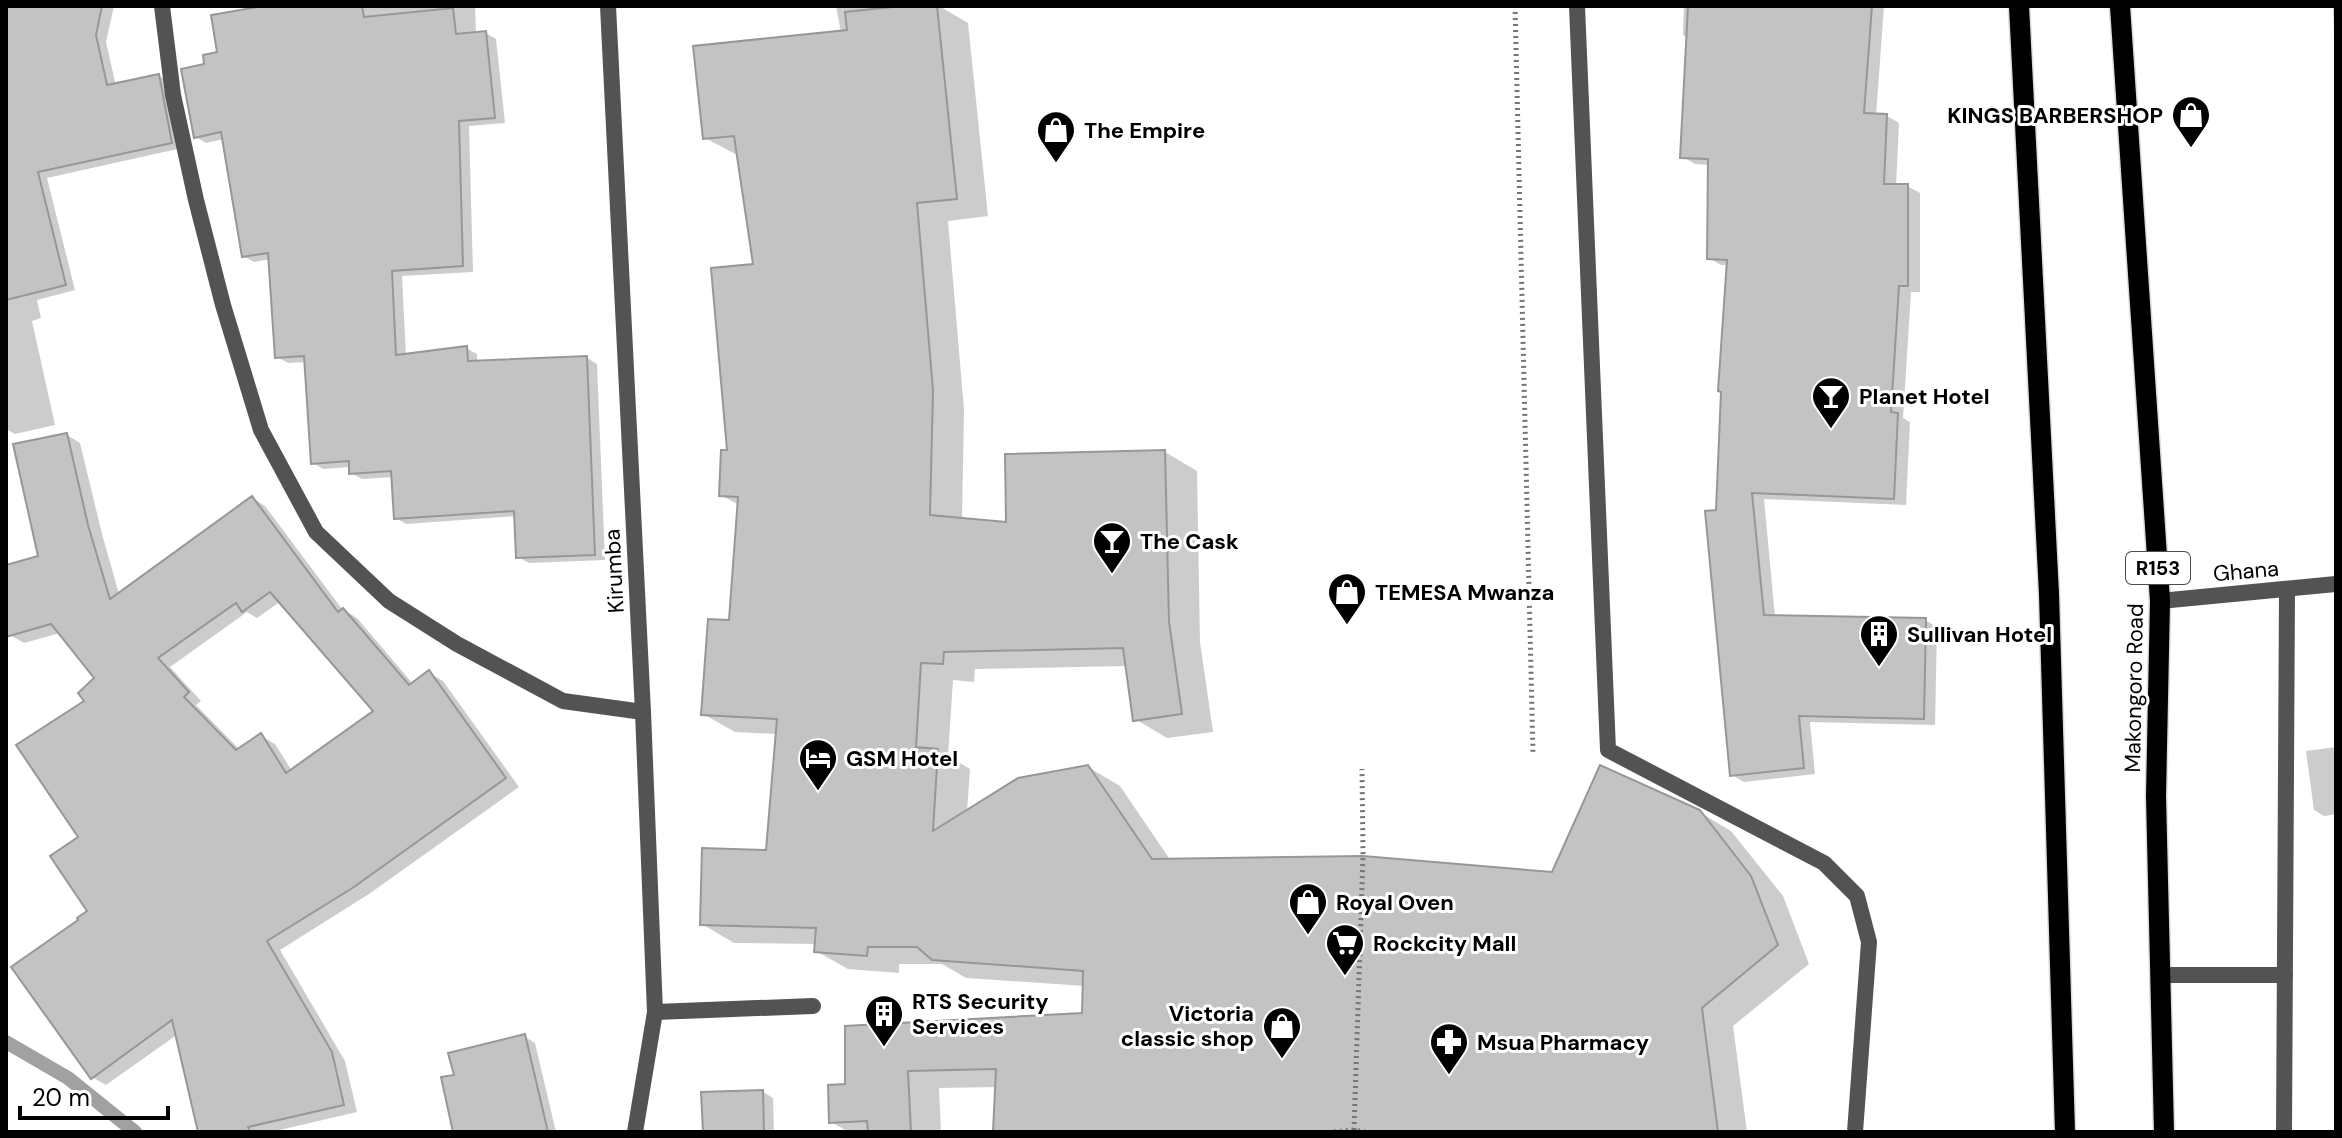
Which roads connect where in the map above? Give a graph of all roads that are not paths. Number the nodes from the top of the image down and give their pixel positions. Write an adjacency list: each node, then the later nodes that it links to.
1 (162, 6): 9 (street)
2 (608, 6): 9 (street, Kirumba)
3 (1577, 6): 15 (street)
4 (2019, 6): 16 (main road)
5 (2120, 6): 8 (main road, Makongoro Road / R153)
6 (2336, 584): 7 (street, Ghana)
7 (2287, 590): 8 (street, Ghana); 11 (street)
8 (2160, 601): 10 (main road, Makongoro Road / R153)
9 (643, 712): 13 (street, Kirumba)
10 (2160, 975): 11 (street); 17 (main road, Makongoro Road / R153)
11 (2285, 975): 18 (street)
12 (813, 1006): 13 (street)
13 (655, 1012): 14 (street, Kirumba)
14 (635, 1132)
15 (1855, 1132)
16 (2065, 1132)
17 (2164, 1132)
18 (2284, 1132)

